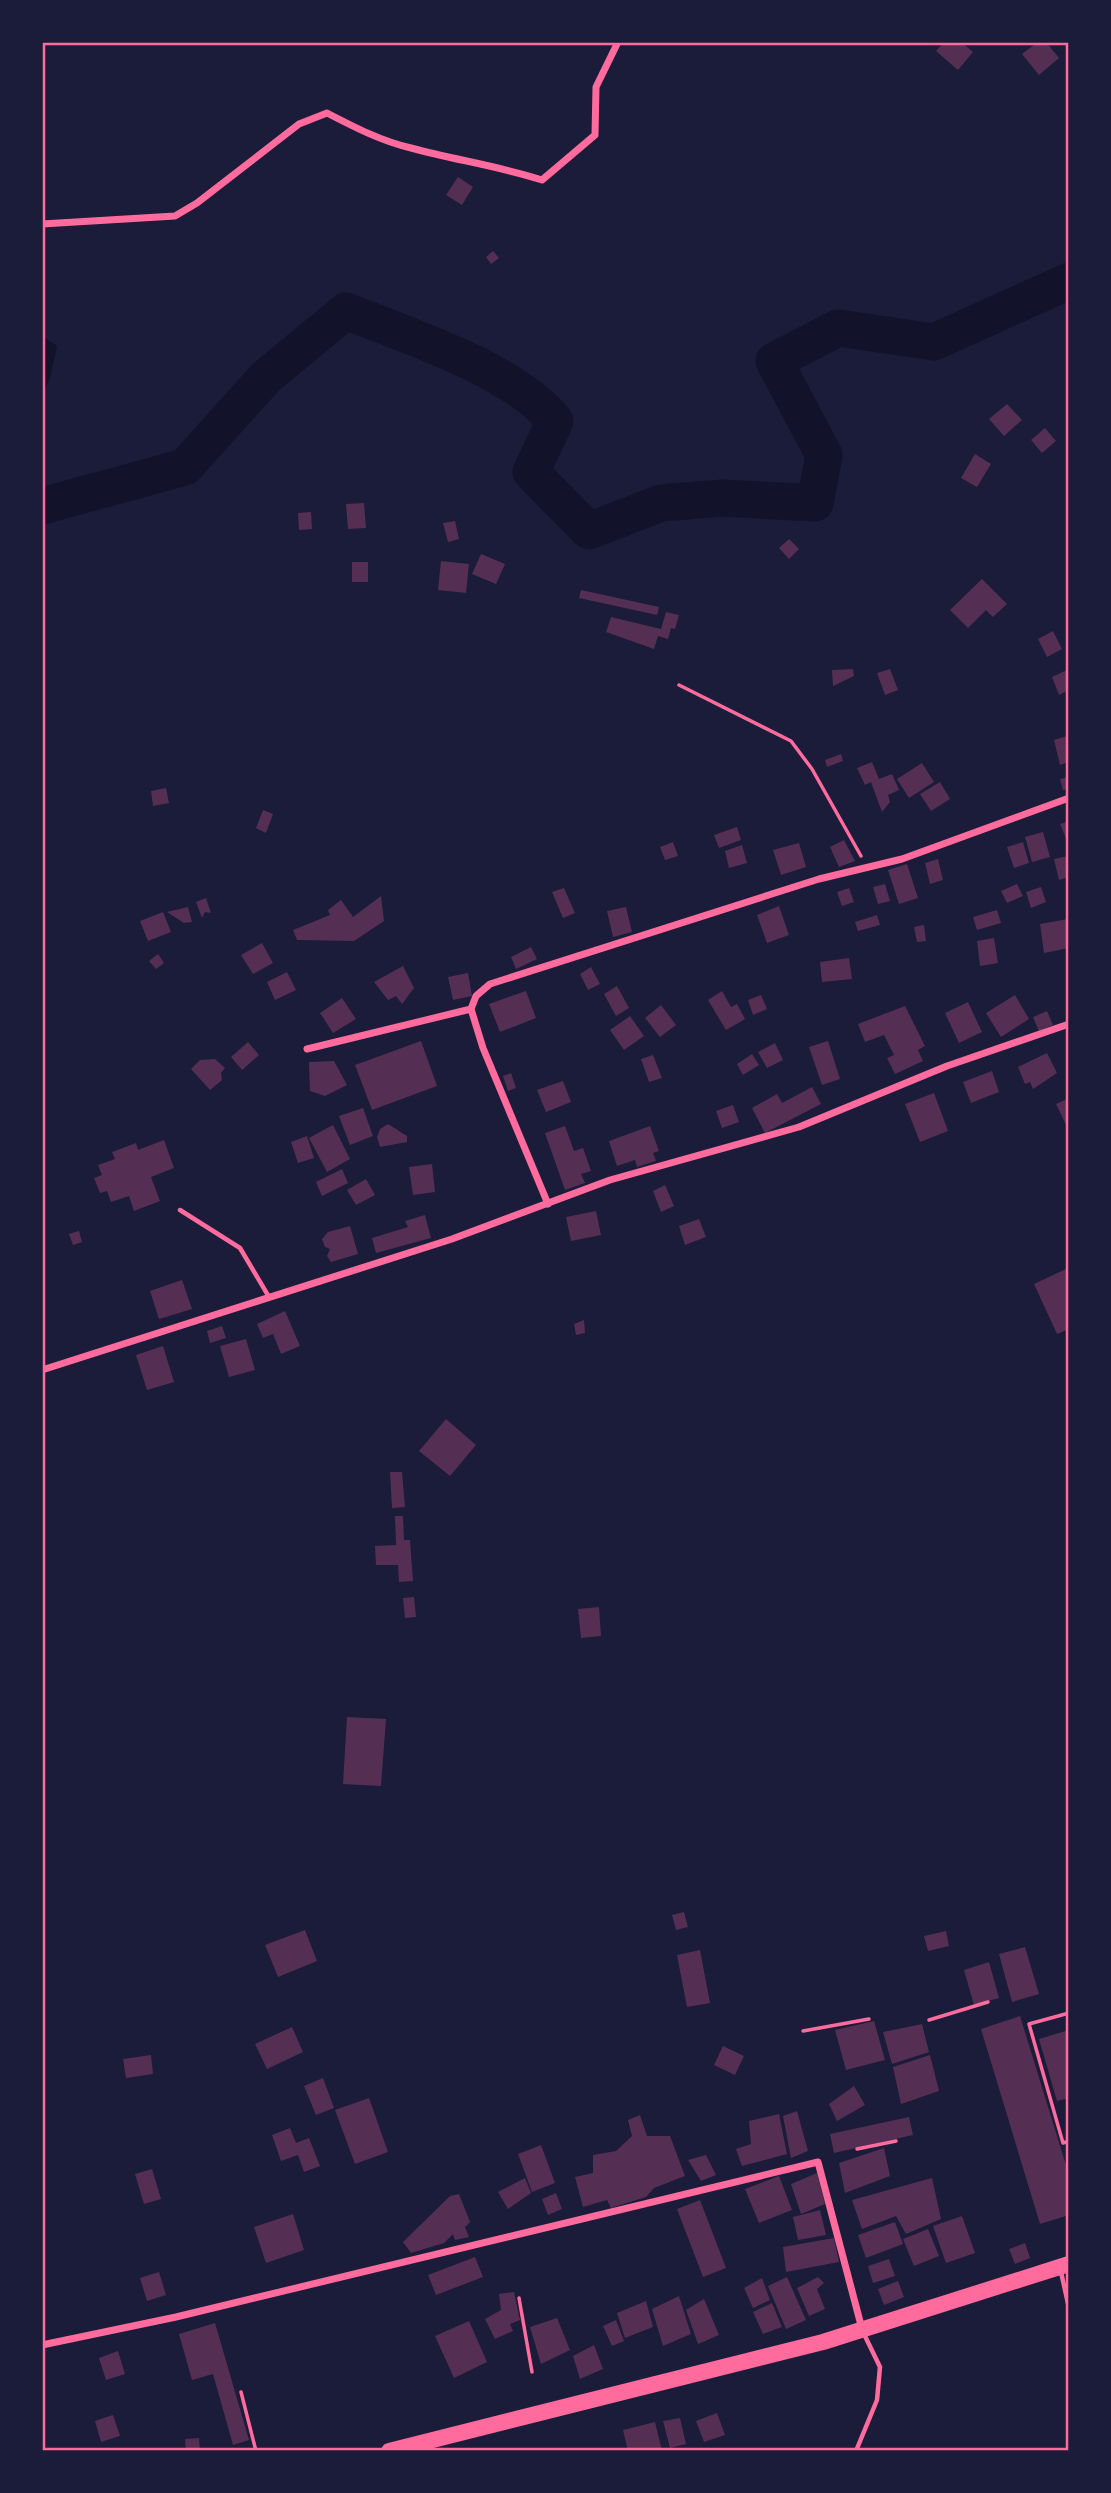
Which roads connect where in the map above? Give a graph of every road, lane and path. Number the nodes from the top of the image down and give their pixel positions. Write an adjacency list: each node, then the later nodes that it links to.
1 (618, 42): 2 (street)
2 (42, 224)
3 (679, 685): 5 (path)
4 (1069, 799): 5 (street)
5 (867, 867): 6 (street)
6 (471, 1009): 8 (street); 9 (street)
7 (1069, 1024): 9 (street)
8 (307, 1049)
9 (548, 1204): 11 (street)
10 (180, 1210): 11 (lane)
11 (269, 1297): 12 (street)
12 (42, 1370)
13 (988, 2002): 16 (path)
14 (1069, 2012): 19 (path)
15 (869, 2019): 17 (path)
16 (929, 2020)
17 (803, 2031)
18 (896, 2141): 20 (path)
19 (1069, 2141)
20 (857, 2149)
21 (1064, 2266): 23 (lane); 24 (highway)
22 (519, 2298): 26 (path)
23 (1069, 2308)
24 (862, 2329): 25 (street); 29 (highway); 30 (lane)
25 (42, 2345)
26 (532, 2372)
27 (241, 2392): 28 (path)
28 (256, 2451)
29 (389, 2451)
30 (856, 2451)
31 (962, 2451): 32 (lane)
32 (968, 2451)

